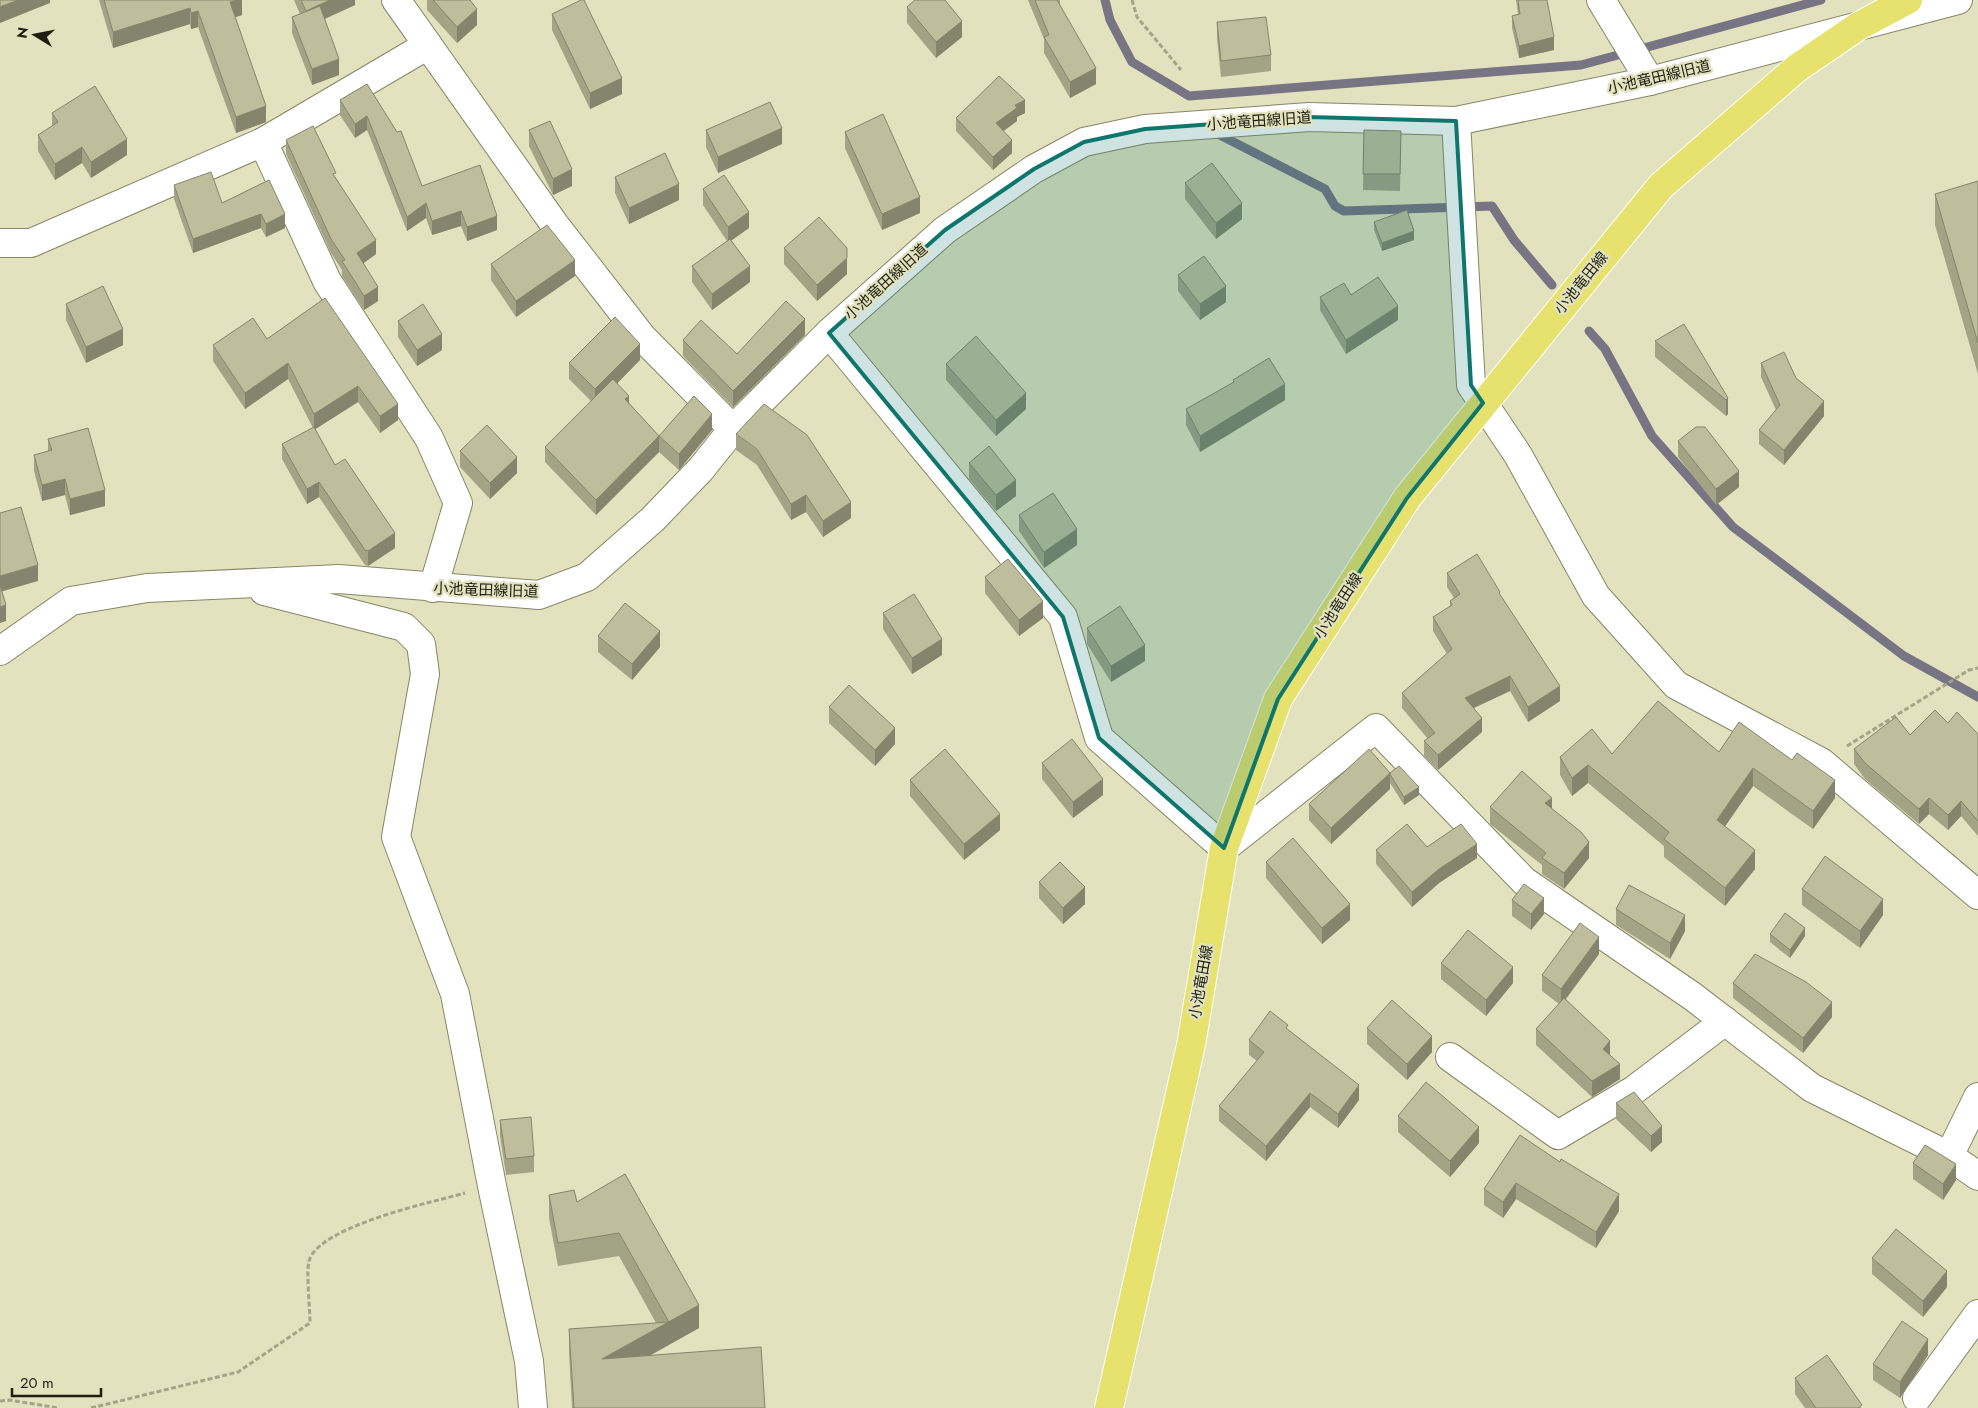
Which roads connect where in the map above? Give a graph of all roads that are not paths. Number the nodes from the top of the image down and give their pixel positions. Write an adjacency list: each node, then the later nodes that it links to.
1 (396, 0): 6 (street)
2 (1601, 0): 7 (street)
3 (1908, 0): 5 (main road, 小池竜田線)
4 (1958, 0): 5 (street, 小池竜田線旧道)
5 (1857, 27): 7 (street, 小池竜田線旧道); 12 (main road, 小池竜田線)
6 (428, 45): 9 (street); 13 (street)
7 (1638, 60): 8 (street, 小池竜田線旧道)
8 (1456, 121): 11 (street, 小池竜田線旧道); 12 (street)
9 (264, 142): 10 (street); 15 (street)
10 (0, 243)
11 (829, 333): 13 (street, 小池竜田線旧道); 17 (street)
12 (1483, 403): 17 (main road, 小池竜田線); 18 (street)
13 (733, 429): 15 (street, 小池竜田線旧道)
14 (235, 584): 15 (street, 小池竜田線旧道); 16 (street, 小池竜田線旧道); 26 (street)
15 (433, 588)
16 (0, 651)
17 (1224, 848): 19 (street); 27 (main road, 小池竜田線)
18 (1978, 894)
19 (1725, 1021): 20 (street); 22 (street)
20 (1450, 1057)
21 (1978, 1097): 22 (street)
22 (1949, 1156): 23 (street)
23 (1978, 1176)
24 (1978, 1314): 25 (street)
25 (1917, 1398)
26 (533, 1408)
27 (1109, 1408)

